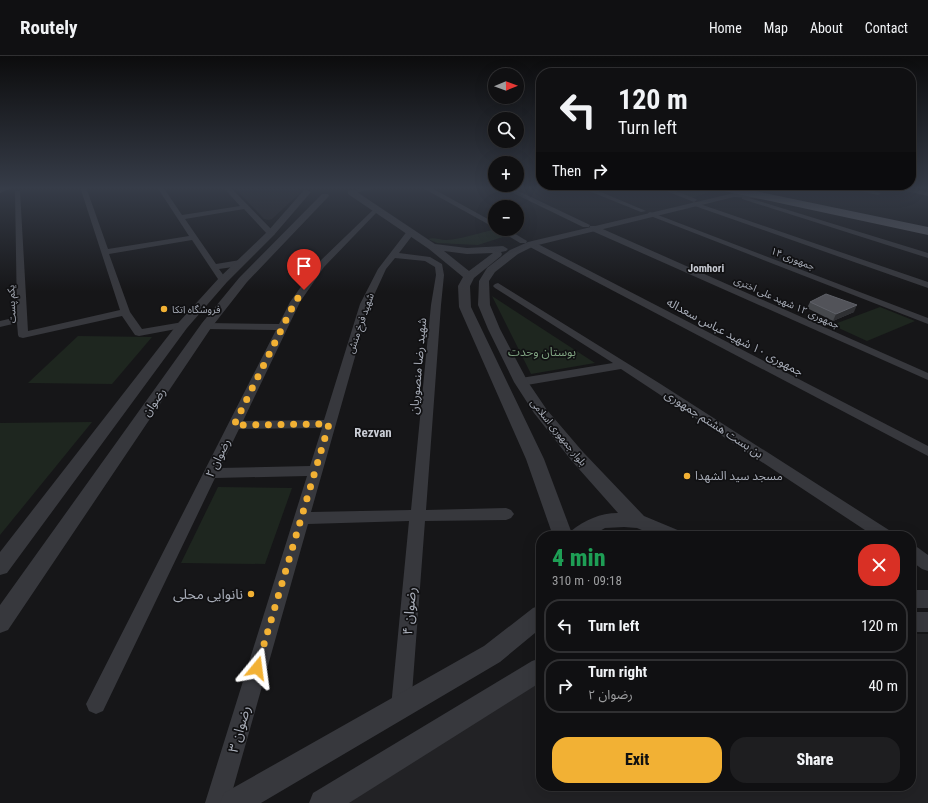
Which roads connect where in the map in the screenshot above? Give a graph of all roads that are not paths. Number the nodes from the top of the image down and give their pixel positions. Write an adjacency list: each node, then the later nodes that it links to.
1 (17, 222): 34 (street, یکم پست)
2 (95, 222): 24 (street)
3 (184, 222): 20 (street)
4 (260, 222): 17 (street)
5 (279, 222): 17 (street, رضوان)
6 (302, 222): 38 (street, رضوان)
7 (364, 222): 39 (street, رضوان ۲)
8 (395, 222): 18 (street)
9 (580, 222): 15 (street, جمهوری ۱۲ شهید علی اختری)
10 (607, 222): 15 (street, بلوار جمهوری اسلامی)
11 (670, 222): 35 (street, جمهوری ۱۴)
12 (750, 222): 31 (street)
13 (821, 222): 26 (street)
14 (884, 222): 16 (main road)
15 (589, 226): 21 (street, بلوار جمهوری اسلامی); 43 (street, جمهوری ۱۲ شهید علی اختری)
16 (928, 231)
17 (271, 232): 27 (street, رضوان)
18 (411, 232): 22 (street); 25 (street, شهید فرخ منش)
19 (515, 236): 21 (street, جمهوری ۱۰ شهید عباس سعداله)
20 (194, 237): 24 (street); 28 (street)
21 (527, 242): 23 (street, بلوار جمهوری اسلامی); 40 (street, بلوار جمهوری اسلامی); 47 (street, جمهوری ۱۰ شهید عباس سعداله)
22 (432, 246): 23 (street); 29 (street)
23 (503, 249): 29 (street, بلوار جمهوری اسلامی)
24 (105, 252): 33 (street)
25 (393, 255): 45 (street, شهید فرخ منش); 51 (street, شهید رضا منصوریان)
26 (928, 256)
27 (240, 263): 28 (street); 30 (street, رضوان)
28 (214, 266): 30 (street)
29 (469, 276): 41 (street, بلوار جمهوری اسلامی)
30 (223, 280): 37 (street, رضوان)
31 (928, 285)
32 (498, 286): 42 (street, بن بست هشتم جمهوری)
33 (125, 312): 34 (street, یکم پست); 37 (street)
34 (22, 319): 36 (street)
35 (928, 321)
36 (0, 324)
37 (183, 326): 60 (street, رضوان)
38 (206, 326): 39 (street); 66 (street, رضوان)
39 (283, 327): 46 (street, رضوان ۲)
40 (508, 358): 41 (street); 44 (street, بلوار جمهوری اسلامی)
41 (489, 360): 54 (street, بلوار جمهوری اسلامی)
42 (623, 365): 44 (street); 57 (street, بن بست هشتم جمهوری)
43 (928, 376)
44 (521, 382): 53 (street, بلوار جمهوری اسلامی)
45 (329, 424): 46 (street); 48 (street, رضوان ۳)
46 (234, 425): 49 (street, رضوان ۲)
47 (928, 452)
48 (315, 471): 49 (street); 52 (street, رضوان ۳)
49 (211, 473): 68 (street, رضوان ۲)
50 (506, 514): 51 (street)
51 (418, 516): 52 (street); 69 (street, رضوان ۴)
52 (302, 518): 70 (street, رضوان ۳)
53 (637, 521): 55 (street); 56 (street)
54 (562, 531)
55 (583, 531)
56 (664, 531)
57 (878, 531)
58 (916, 556): 59 (street)
59 (928, 564)
60 (0, 567)
61 (916, 599): 62 (street)
62 (928, 599)
63 (536, 619): 69 (street)
64 (916, 622): 65 (street)
65 (928, 622)
66 (0, 623)
67 (536, 671): 72 (street)
68 (96, 704)
69 (401, 706): 71 (street)
70 (217, 803)
71 (234, 803)
72 (323, 803)

